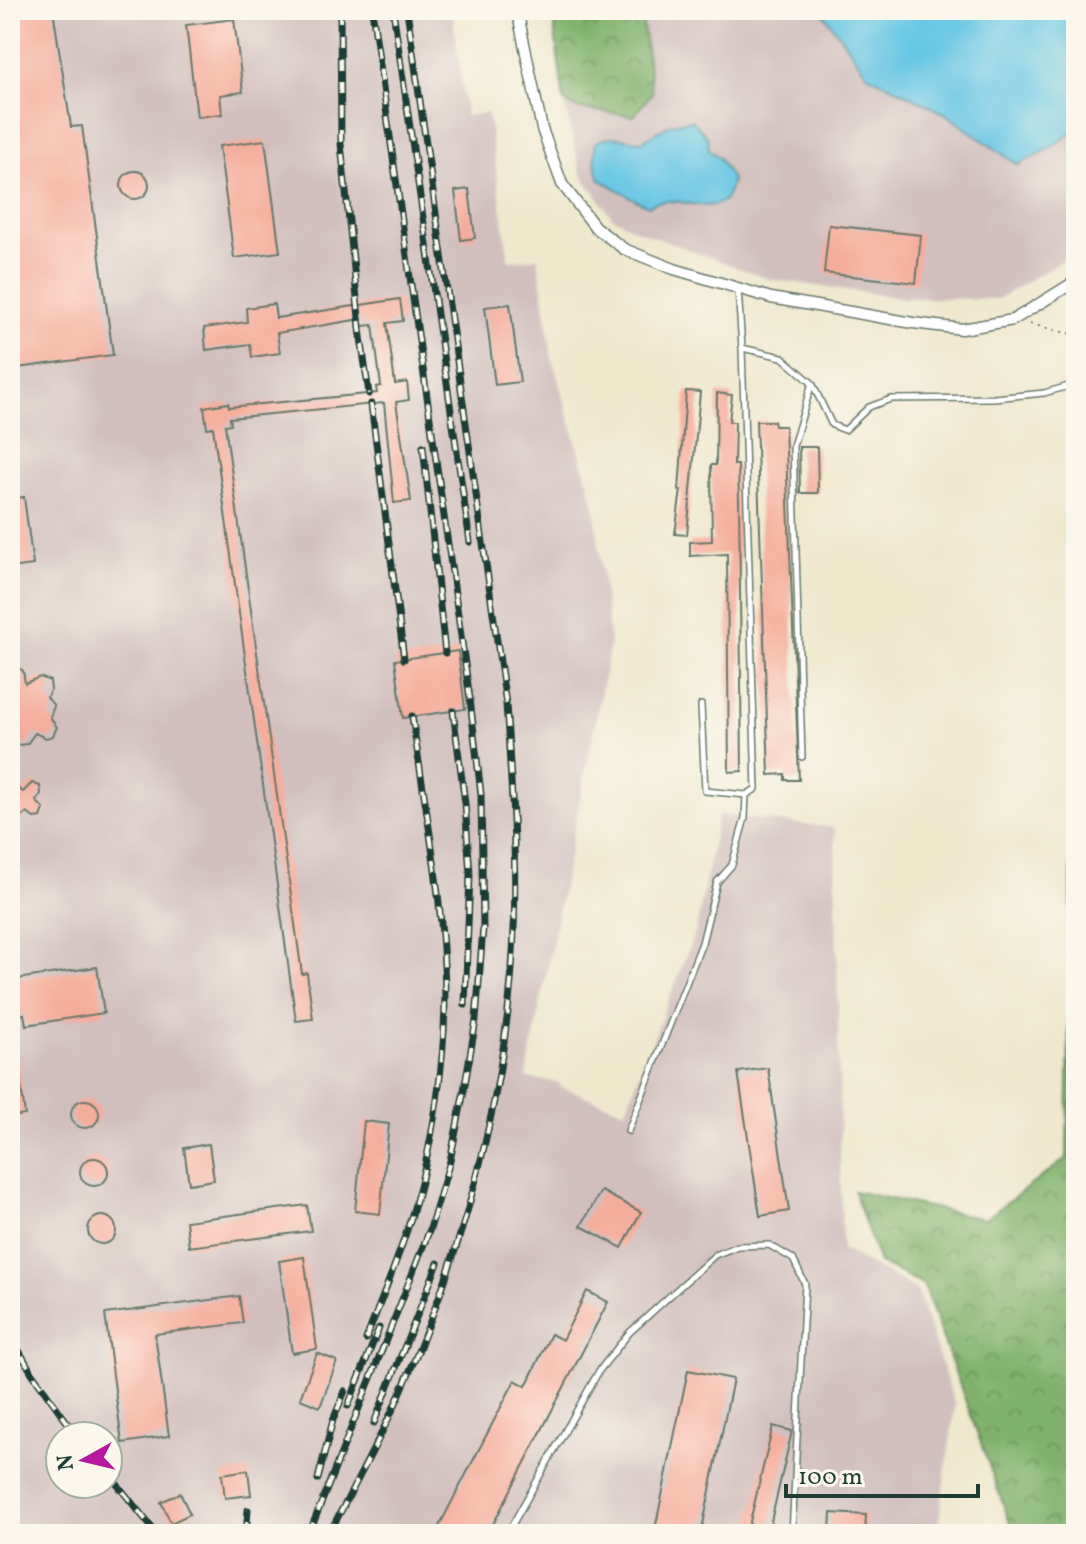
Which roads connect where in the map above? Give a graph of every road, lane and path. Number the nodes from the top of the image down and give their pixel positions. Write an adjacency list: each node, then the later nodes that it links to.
1 (517, 10): 3 (street)
2 (1076, 281): 4 (street)
3 (738, 286): 4 (street); 6 (lane)
4 (1013, 320): 5 (path)
5 (1076, 335)
6 (742, 348): 7 (lane); 11 (lane)
7 (812, 383): 8 (lane); 10 (lane)
8 (1076, 384)
9 (701, 705): 11 (lane)
10 (802, 757)
11 (746, 795): 12 (lane)
12 (628, 1131)
13 (507, 1534): 14 (lane)
14 (792, 1534)

